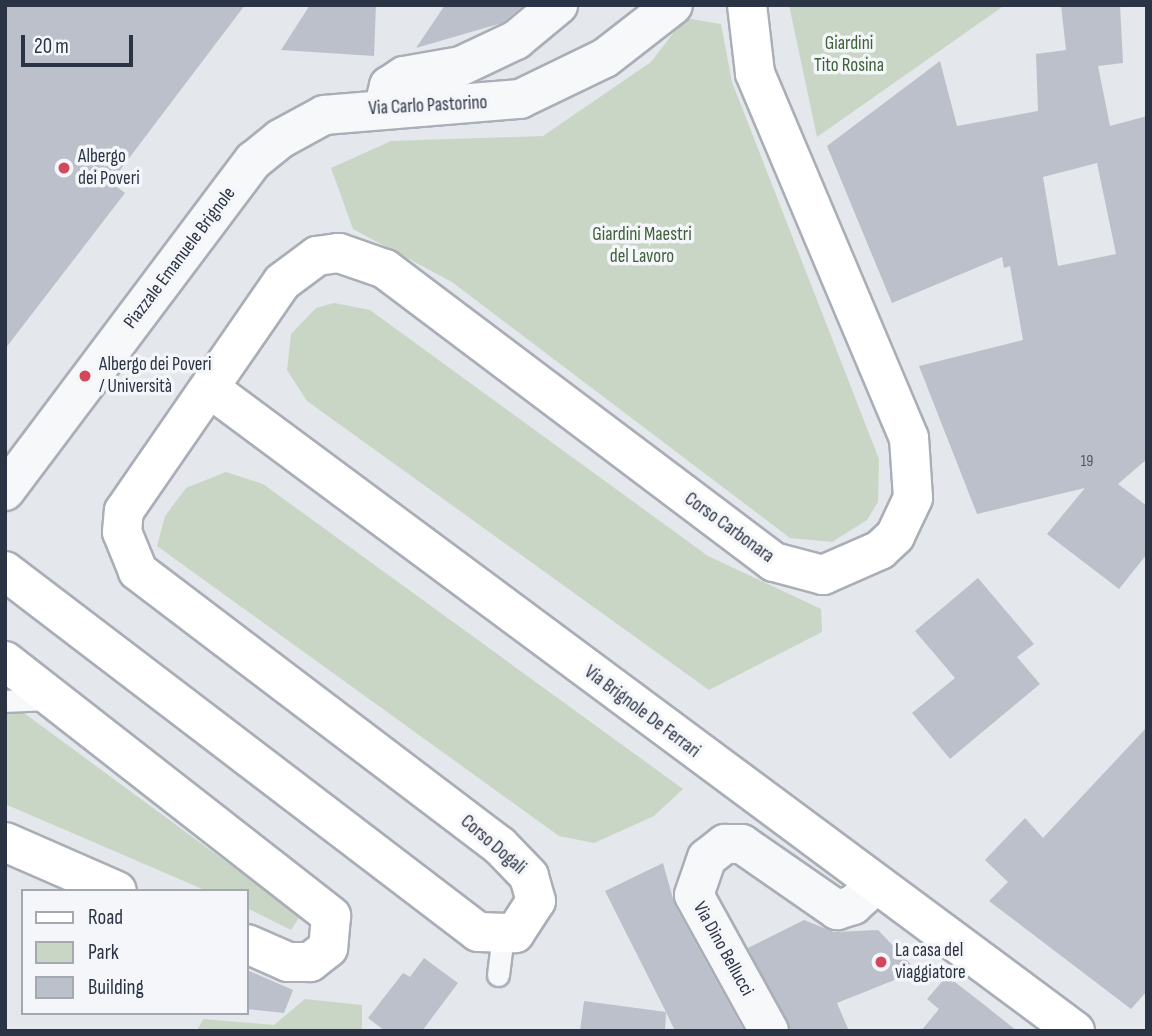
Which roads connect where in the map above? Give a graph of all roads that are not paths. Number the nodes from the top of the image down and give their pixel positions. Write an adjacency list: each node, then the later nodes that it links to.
1 (558, 5): 4 (street)
2 (673, 5): 4 (street, Via Carlo Pastorino)
3 (747, 5): 6 (street, Corso Carbonara)
4 (384, 106): 5 (street, Via Carlo Pastorino)
5 (324, 115): 7 (street, Piazzale Emanuele Brignole)
6 (212, 390): 13 (street, Via Brignole De Ferrari); 15 (street, Corso Dogali)
7 (5, 491)
8 (5, 571): 15 (street)
9 (5, 661): 10 (street)
10 (54, 699): 11 (lane); 16 (street)
11 (5, 701)
12 (5, 842): 14 (street)
13 (874, 886): 18 (street, Via Dino Bellucci); 19 (street, Via Brignole De Ferrari)
14 (112, 889)
15 (503, 937): 17 (lane)
16 (248, 944)
17 (498, 975)
18 (769, 1031)
19 (1075, 1031)

